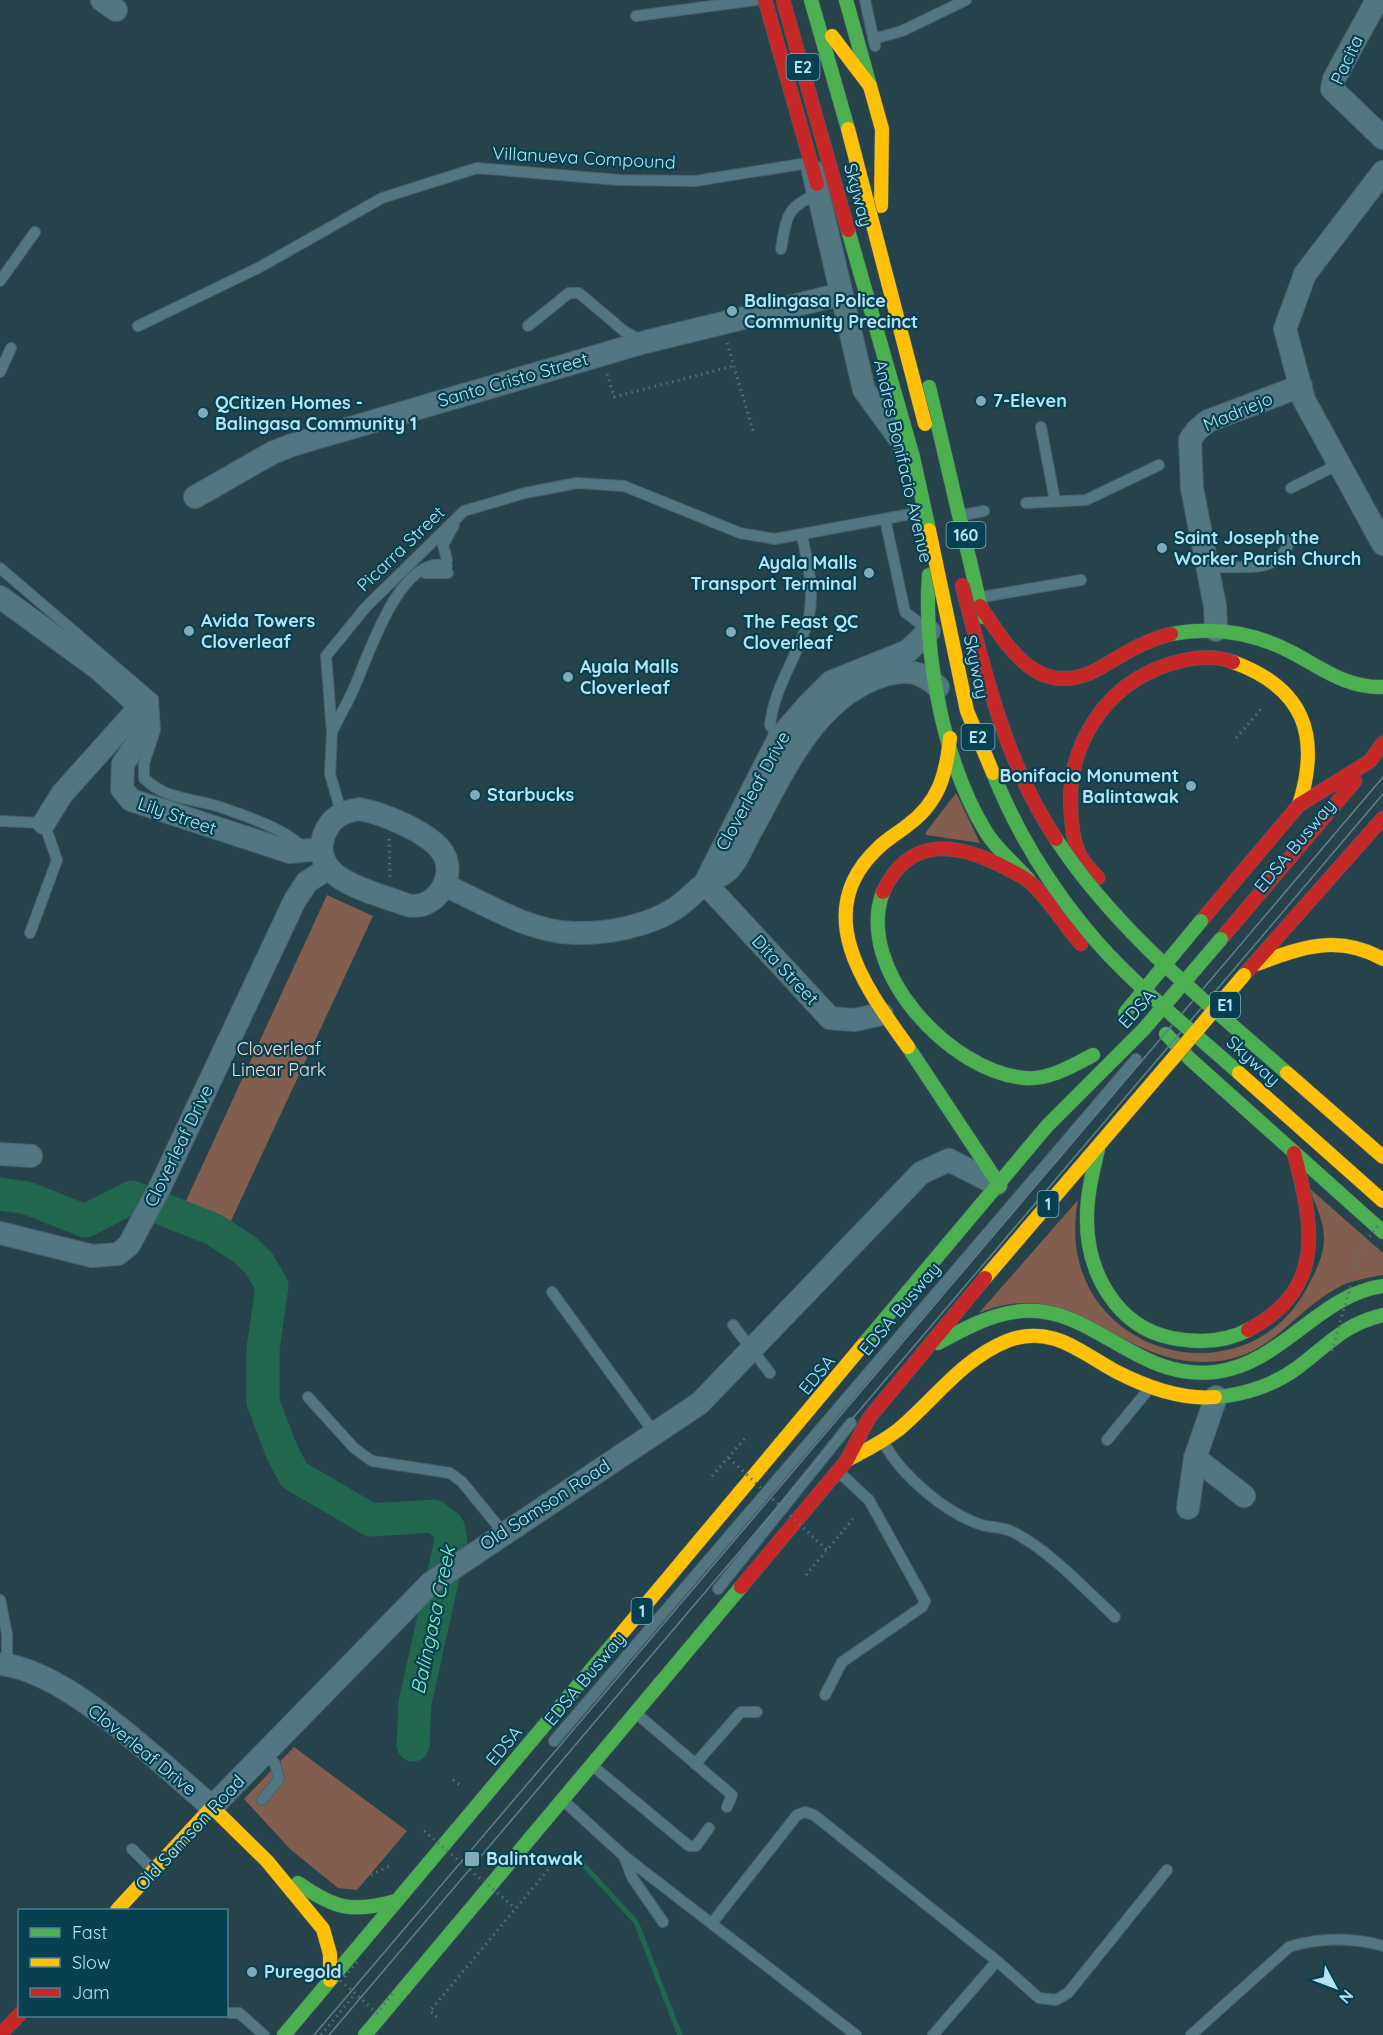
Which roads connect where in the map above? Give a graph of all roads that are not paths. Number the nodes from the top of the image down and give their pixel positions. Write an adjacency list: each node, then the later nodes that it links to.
1 (765, 0): 10 (main road)
2 (782, 0): 32 (main road, Andres Bonifacio Avenue / 160); 94 (main road, Skyway / E2, bridge)
3 (811, 0): 91 (main road, Skyway / E2, bridge)
4 (822, 0): 12 (main road, 160)
5 (846, 0): 14 (main road)
6 (865, 0): 13 (lane)
7 (966, 0): 9 (lane)
8 (1377, 0): 16 (street, Pacita)
9 (947, 5): 13 (lane)
10 (761, 6): 11 (lane); 17 (street); 19 (main road)
11 (636, 16)
12 (832, 36): 14 (main road); 20 (main road, 160)
13 (873, 39): 15 (lane)
14 (870, 86): 15 (main road)
15 (882, 129): 20 (main road)
16 (1383, 138)
17 (810, 162): 19 (street); 25 (lane, Villanueva Compound)
18 (1383, 172): 30 (street)
19 (818, 189): 22 (lane); 24 (street)
20 (881, 206): 42 (main road, 160)
21 (35, 232): 23 (lane)
22 (781, 249)
23 (0, 281)
24 (842, 294): 27 (street, Santo Cristo Street); 32 (street)
25 (138, 326)
26 (528, 326): 27 (lane)
27 (645, 342): 36 (street, Santo Cristo Street)
28 (11, 348): 29 (lane)
29 (0, 372)
30 (1301, 386): 33 (street); 48 (street, Madriejo)
31 (1041, 427): 37 (lane)
32 (902, 442): 41 (main road, Andres Bonifacio Avenue / 160)
33 (1339, 464): 35 (lane); 46 (street)
34 (1159, 465): 37 (lane)
35 (1291, 488)
36 (195, 497)
37 (1055, 501): 38 (lane)
38 (1026, 503)
39 (464, 511): 44 (lane, Picarra Street); 53 (lane, Picarra Street); 54 (lane)
40 (984, 511): 42 (lane)
41 (916, 513): 43 (lane, Picarra Street); 49 (main road, Andres Bonifacio Avenue / 160)
42 (960, 516): 52 (main road, 160)
43 (885, 519): 44 (lane, Picarra Street); 55 (lane)
44 (802, 536): 62 (lane)
45 (1290, 540): 48 (lane)
46 (1383, 544)
47 (0, 568): 73 (lane)
48 (1209, 568): 56 (street, Madriejo)
49 (929, 575): 55 (main road, Andres Bonifacio Avenue / 160); 60 (main road, Andres Bonifacio Avenue / 160)
50 (1081, 580): 52 (lane)
51 (0, 597): 59 (street)
52 (980, 602): 56 (main road); 72 (main road, 160)
53 (366, 607): 54 (lane); 61 (lane, Picarra Street)
54 (384, 617): 61 (lane)
55 (929, 630): 57 (main road, Andres Bonifacio Avenue / 160); 62 (street, Cloverleaf Drive)
56 (1216, 630): 58 (main road)
57 (938, 687): 63 (main road, Andres Bonifacio Avenue / 160); 75 (street, Cloverleaf Drive)
58 (1383, 687)
59 (139, 708): 71 (street); 73 (street, Lily Street)
60 (958, 713): 63 (main road); 74 (main road, Andres Bonifacio Avenue / 160)
61 (332, 732): 68 (lane, Picarra Street)
62 (779, 738): 75 (street, Cloverleaf Drive)
63 (950, 741): 65 (main road); 74 (main road, Andres Bonifacio Avenue / 160); 81 (main road)
64 (1383, 743): 66 (main road, EDSA)
65 (968, 757)
66 (1370, 761): 67 (main road); 85 (main road, EDSA / 1, bridge)
67 (1299, 805): 72 (main road); 82 (main road, bridge)
68 (341, 812): 73 (street, Cloverleaf Drive); 76 (street)
69 (1379, 813): 79 (main road, 1)
70 (0, 821): 71 (lane)
71 (44, 823): 77 (lane)
72 (1079, 854): 87 (main road, E1)
73 (318, 856): 76 (street); 96 (street, Cloverleaf Drive)
74 (1030, 881): 80 (main road); 85 (main road)
75 (705, 883): 76 (street, Cloverleaf Drive); 81 (street, Dita Street)
76 (444, 885)
77 (30, 933)
78 (1383, 959): 79 (main road)
79 (1244, 970): 83 (main road, 1, bridge)
80 (1128, 994): 88 (main road); 93 (main road)
81 (882, 1014): 92 (main road)
82 (1122, 1017)
83 (1172, 1052): 86 (main road, 1); 115 (lane, EDSA Busway)
84 (1140, 1054): 123 (lane, EDSA Busway)
85 (1047, 1126): 92 (main road, EDSA / 1)
86 (1099, 1145): 88 (main road); 102 (main road, 1)
87 (1383, 1145)
88 (1294, 1153): 95 (main road)
89 (0, 1154): 90 (street)
90 (31, 1156)
91 (1383, 1157)
92 (1000, 1186): 101 (street, Old Samson Road); 137 (main road, EDSA / 1)
93 (1383, 1190)
94 (1383, 1201)
95 (1383, 1232)
96 (0, 1233)
97 (1383, 1286): 102 (main road)
98 (552, 1292): 107 (lane)
99 (1383, 1315): 106 (main road)
100 (733, 1325): 101 (lane)
101 (750, 1351): 103 (lane); 107 (street, Old Samson Road)
102 (921, 1353): 111 (main road, 1)
103 (770, 1373)
104 (1150, 1387): 106 (main road); 108 (lane); 109 (main road)
105 (308, 1397): 114 (lane)
106 (1216, 1397): 110 (street)
107 (655, 1434): 114 (street, Old Samson Road)
108 (1107, 1440)
109 (883, 1441): 111 (main road); 117 (lane)
110 (1195, 1458): 112 (street); 113 (street)
111 (842, 1465): 119 (lane); 121 (main road, 1)
112 (1244, 1496)
113 (1188, 1508)
114 (503, 1532): 124 (street, Old Samson Road)
115 (712, 1597)
116 (0, 1600): 118 (lane)
117 (1115, 1617)
118 (3, 1664): 129 (street, Cloverleaf Drive)
119 (825, 1695)
120 (757, 1712): 126 (lane)
121 (635, 1713): 125 (main road, 1); 126 (lane)
122 (601, 1735): 125 (lane)
123 (554, 1741)
124 (265, 1754): 127 (lane); 129 (street, Old Samson Road)
125 (585, 1764): 128 (main road, 1); 131 (lane)
126 (695, 1764): 130 (lane)
127 (262, 1800)
128 (562, 1800): 133 (lane); 151 (main road, 1)
129 (212, 1807): 134 (main road, Cloverleaf Drive); 136 (main road, Old Samson Road)
130 (727, 1807)
131 (709, 1828)
132 (132, 1849): 136 (lane)
133 (624, 1856): 139 (lane); 140 (lane)
134 (267, 1861): 137 (main road, Cloverleaf Drive); 143 (main road, Cloverleaf Drive)
135 (1167, 1870): 142 (lane)
136 (155, 1871): 138 (main road, Old Samson Road)
137 (396, 1901): 143 (main road, EDSA / 1)
138 (119, 1909)
139 (663, 1922)
140 (712, 1923): 142 (lane); 152 (lane)
141 (1383, 1946): 154 (lane)
142 (997, 1961): 153 (lane)
143 (330, 1980): 149 (main road, EDSA / 1)
144 (391, 1992): 150 (lane)
145 (230, 2013): 148 (lane)
146 (18, 2016): 147 (main road)
147 (0, 2035)
148 (264, 2035)
149 (284, 2035)
150 (351, 2035)
151 (365, 2035)
152 (856, 2035)
153 (933, 2035)
154 (1191, 2035)

